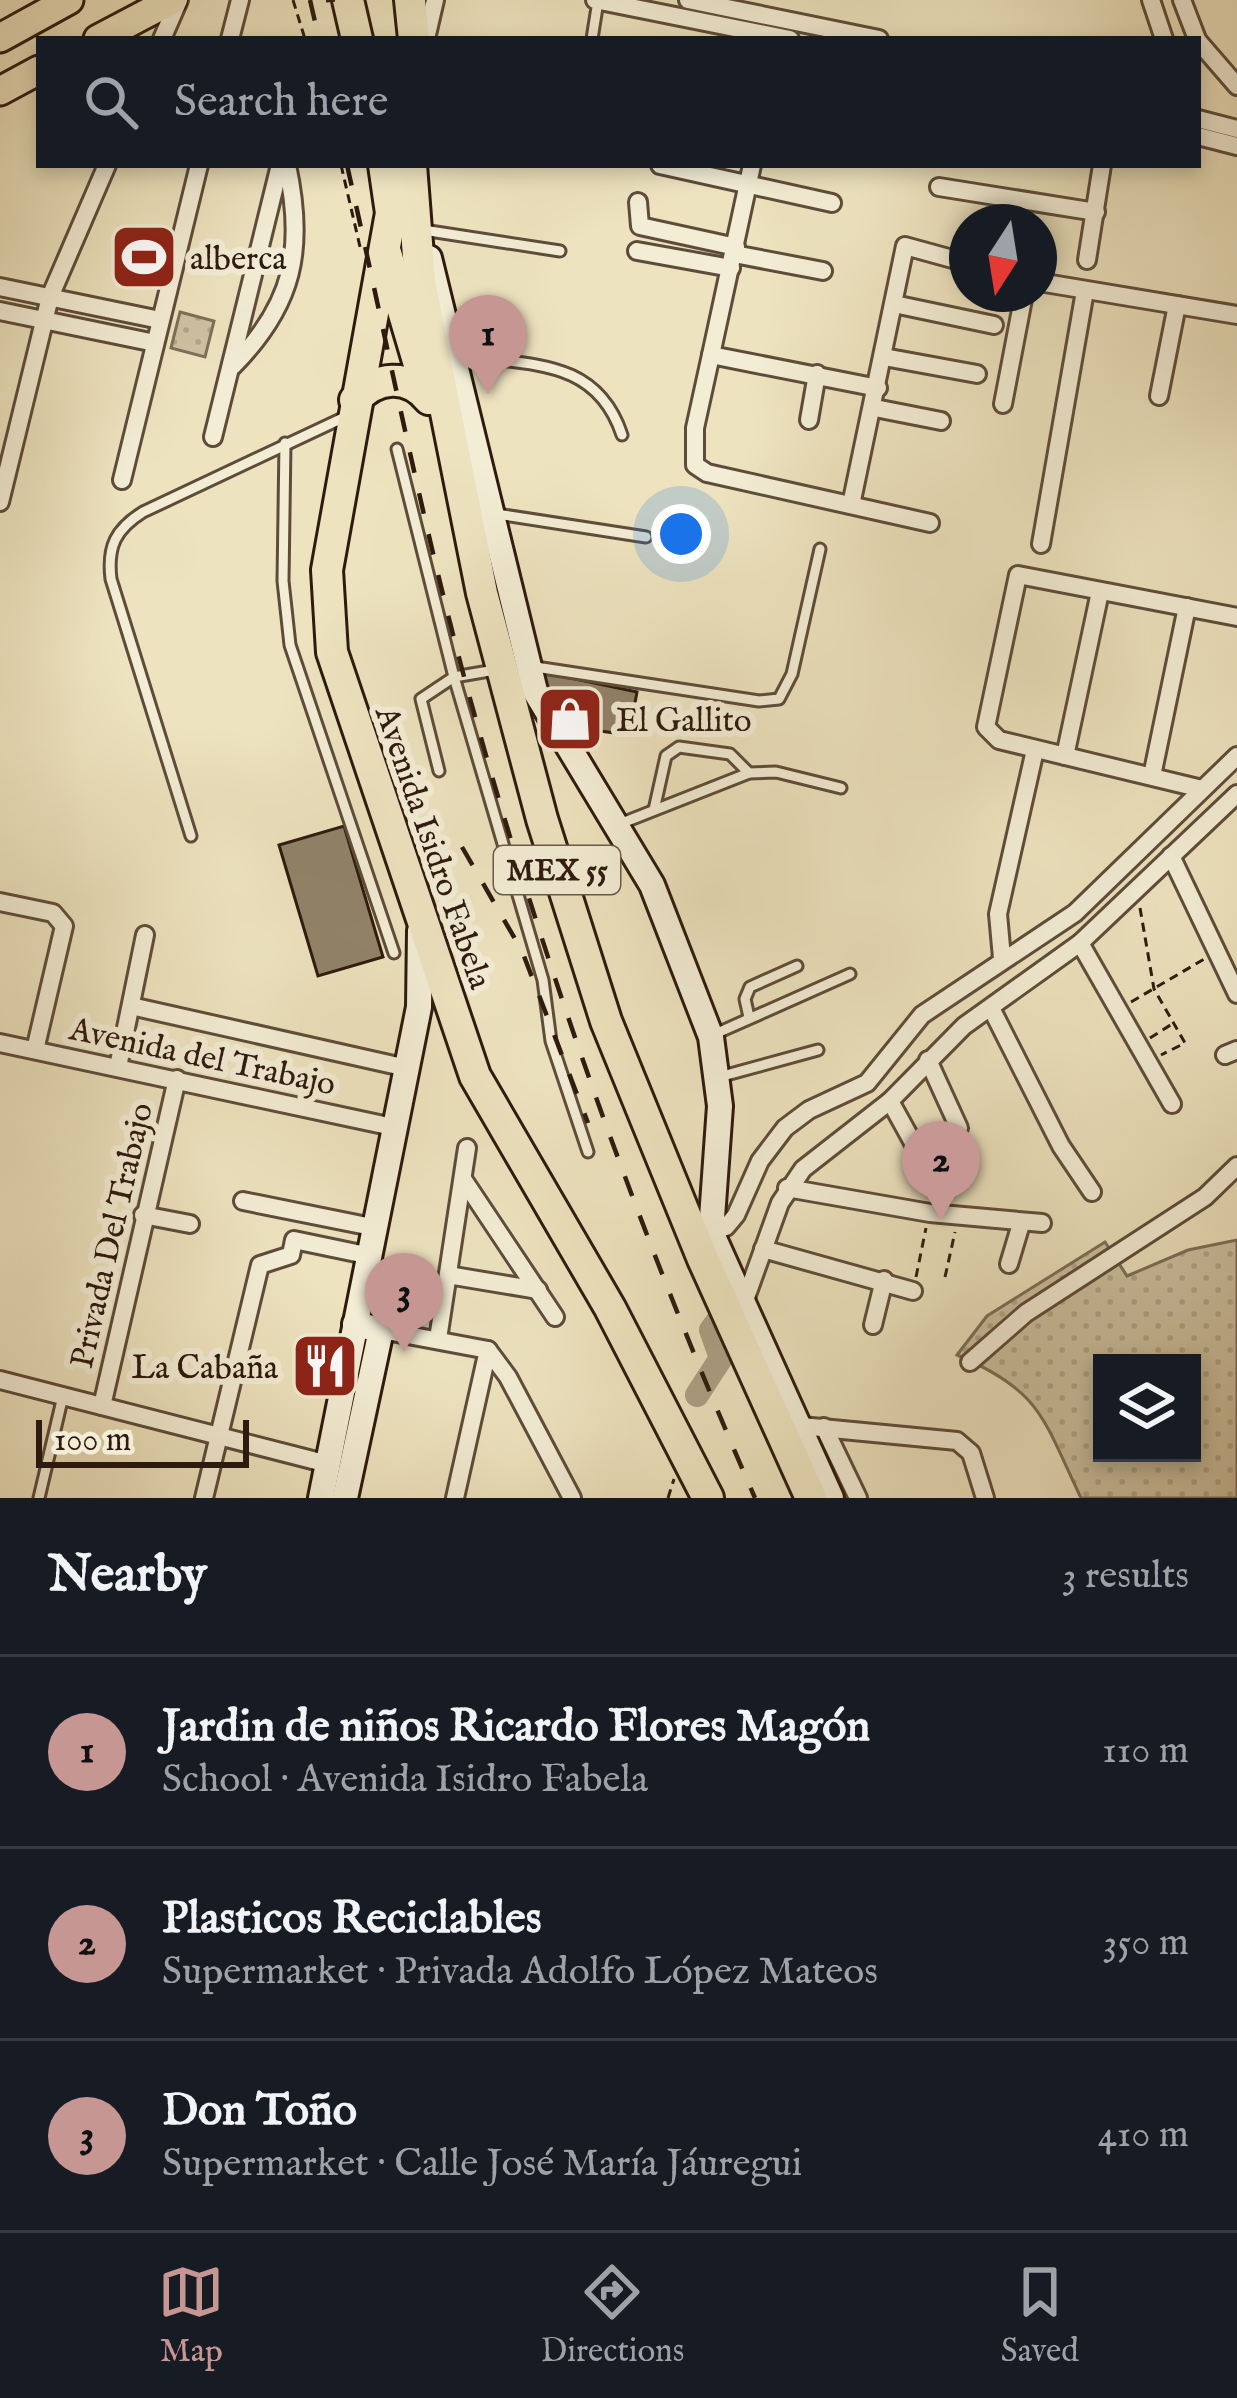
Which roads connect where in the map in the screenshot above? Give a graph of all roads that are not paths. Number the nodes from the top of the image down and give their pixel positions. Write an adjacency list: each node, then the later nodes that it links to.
1 (69, 0): 25 (main road)
2 (175, 0): 14 (main road); 15 (street)
3 (240, 0): 16 (street)
4 (332, 0): 17 (highway)
5 (348, 0): 18 (highway)
6 (410, 0): 19 (highway)
7 (435, 0): 20 (street)
8 (596, 0): 13 (street); 21 (lane)
9 (688, 0): 13 (street)
10 (785, 0): 13 (street)
11 (1151, 0): 23 (street)
12 (1182, 0): 24 (street)
13 (782, 33): 22 (street)
14 (104, 36)
15 (163, 36)
16 (231, 36)
17 (338, 36)
18 (356, 36)
19 (413, 36)
20 (427, 36)
21 (592, 36)
22 (830, 36)
23 (1163, 36)
24 (1196, 36)
25 (0, 38)
26 (1201, 45): 28 (street)
27 (36, 72): 29 (main road)
28 (1237, 86)
29 (0, 91)
30 (1201, 120): 31 (street)
31 (1237, 129)
32 (1201, 137): 33 (street)
33 (1237, 146)
34 (106, 168): 60 (street)
35 (198, 168): 67 (street)
36 (283, 168): 73 (street)
37 (285, 168): 73 (street)
38 (366, 168): 50 (highway)
39 (385, 168): 50 (highway, Avenida Isidro Fabela)
40 (674, 168): 44 (street)
41 (752, 168): 44 (street)
42 (1102, 168): 48 (street)
43 (413, 178): 49 (main road, MEX 55); 97 (highway, MEX 55)
44 (749, 184): 47 (street); 53 (street)
45 (939, 187): 48 (street)
46 (638, 202): 53 (street)
47 (832, 203)
48 (1096, 212): 55 (street)
49 (423, 230): 51 (lane); 70 (main road, MEX 55)
50 (373, 249): 78 (highway); 80 (highway, Avenida Isidro Fabela)
51 (560, 251)
52 (637, 251): 53 (street)
53 (734, 256): 56 (street); 72 (street)
54 (949, 258): 61 (street)
55 (1087, 260)
56 (823, 271)
57 (1057, 286): 59 (street)
58 (0, 287): 60 (street)
59 (1085, 291): 62 (street); 94 (street)
60 (50, 297): 66 (street); 67 (street)
61 (894, 304): 68 (street); 71 (street)
62 (1177, 305): 65 (street); 77 (street)
63 (0, 311): 66 (street)
64 (1021, 312): 79 (street)
65 (1237, 315)
66 (45, 320): 69 (street); 89 (street)
67 (160, 320): 69 (street)
68 (994, 325)
69 (155, 344): 88 (street)
70 (453, 355): 84 (lane); 91 (main road, MEX 55)
71 (884, 356): 75 (street); 76 (street)
72 (709, 364): 74 (street); 90 (street)
73 (230, 369): 85 (street)
74 (817, 374): 76 (street); 82 (street)
75 (977, 374)
76 (878, 388): 81 (street)
77 (1159, 396)
78 (429, 399): 80 (highway); 97 (highway)
79 (1003, 404)
80 (353, 407): 86 (lane); 118 (highway, Avenida Isidro Fabela)
81 (875, 408): 83 (street); 90 (street)
82 (809, 420)
83 (940, 421)
84 (622, 435)
85 (213, 437)
86 (285, 443): 115 (lane); 121 (lane)
87 (397, 449): 101 (lane)
88 (122, 480)
89 (0, 502)
90 (851, 505): 92 (street)
91 (492, 513): 93 (lane); 100 (main road, MEX 55)
92 (930, 523)
93 (646, 537)
94 (1041, 544)
95 (820, 549): 100 (lane)
96 (1100, 592): 98 (street); 102 (street); 103 (street)
97 (482, 593): 100 (highway, MEX 55)
98 (1187, 607): 99 (street); 107 (street)
99 (1237, 617)
100 (514, 668): 101 (lane); 113 (main road, MEX 55); 143 (highway, MEX 55)
101 (454, 677): 105 (lane); 145 (lane)
102 (1035, 750): 103 (street); 122 (street)
103 (1065, 756): 107 (street)
104 (1237, 756): 109 (street)
105 (439, 771)
106 (749, 772): 108 (lane); 111 (lane); 111 (lane)
107 (1152, 776): 109 (street)
108 (841, 788)
109 (1202, 789): 122 (street)
110 (1237, 794): 112 (street)
111 (654, 810): 113 (lane)
112 (1214, 817): 114 (street); 116 (street)
113 (617, 825): 129 (main road, MEX 55)
114 (1237, 825)
115 (191, 836)
116 (1171, 856): 120 (street); 125 (street)
117 (0, 902): 132 (street)
118 (420, 904): 131 (highway, Avenida Isidro Fabela); 134 (main road)
119 (145, 935): 126 (street)
120 (1080, 943): 127 (street); 140 (street)
121 (394, 953)
122 (1002, 958): 157 (street)
123 (797, 966): 128 (lane)
124 (850, 974): 128 (lane)
125 (1237, 994)
126 (131, 1006): 134 (street); 136 (street)
127 (991, 1008): 135 (street); 150 (street)
128 (749, 1017): 129 (lane)
129 (711, 1037): 137 (main road, MEX 55)
130 (0, 1043): 132 (street, Avenida del Trabajo)
131 (463, 1045): 134 (main road); 187 (highway, Avenida Isidro Fabela)
132 (35, 1050): 136 (street, Avenida del Trabajo)
133 (818, 1050): 137 (lane)
134 (410, 1056): 141 (main road)
135 (928, 1060): 139 (street); 142 (street)
136 (118, 1067): 138 (street, Avenida del Trabajo)
137 (719, 1077): 157 (main road, MEX 55)
138 (177, 1079): 141 (street, Avenida del Trabajo); 152 (street, Privada Del Trabajo)
139 (890, 1101): 146 (street); 149 (street)
140 (1172, 1104)
141 (393, 1126): 156 (main road)
142 (959, 1128)
143 (656, 1138): 157 (highway); 188 (highway, MEX 55)
144 (467, 1148): 148 (street)
145 (588, 1152)
146 (922, 1159)
147 (1237, 1166): 172 (street)
148 (463, 1179): 161 (street); 163 (street)
149 (787, 1188): 153 (street); 158 (street)
150 (1092, 1192)
151 (243, 1201): 156 (street)
152 (143, 1215): 155 (street); 175 (street, Privada Del Trabajo)
153 (1021, 1223): 154 (street); 160 (street)
154 (1042, 1223)
155 (190, 1224)
156 (372, 1227): 159 (main road)
157 (711, 1232): 165 (main road, MEX 55)
158 (763, 1249): 162 (street); 165 (street)
159 (366, 1255): 167 (main road); 177 (street)
160 (1009, 1264)
161 (448, 1275): 163 (street); 170 (street)
162 (884, 1280): 164 (street); 168 (street)
163 (538, 1290): 166 (street)
164 (914, 1291)
165 (744, 1303): 176 (main road, MEX 55)
166 (556, 1317)
167 (355, 1324): 169 (main road); 178 (main road)
168 (873, 1325)
169 (381, 1330): 170 (street); 183 (main road)
170 (438, 1339): 171 (street)
171 (488, 1350): 179 (street); 184 (street)
172 (970, 1362)
173 (0, 1380): 174 (street)
174 (63, 1396): 175 (street); 180 (lane)
175 (102, 1406): 177 (street)
176 (813, 1426): 189 (main road, MEX 55); 190 (street); 191 (street)
177 (219, 1436): 178 (street); 181 (street)
178 (328, 1464): 182 (main road)
179 (562, 1476): 185 (street); 186 (street)
180 (39, 1498)
181 (204, 1498)
182 (321, 1498)
183 (345, 1498)
184 (455, 1498)
185 (557, 1498)
186 (572, 1498)
187 (708, 1498)
188 (811, 1498)
189 (831, 1498)
190 (858, 1498)
191 (985, 1498)

